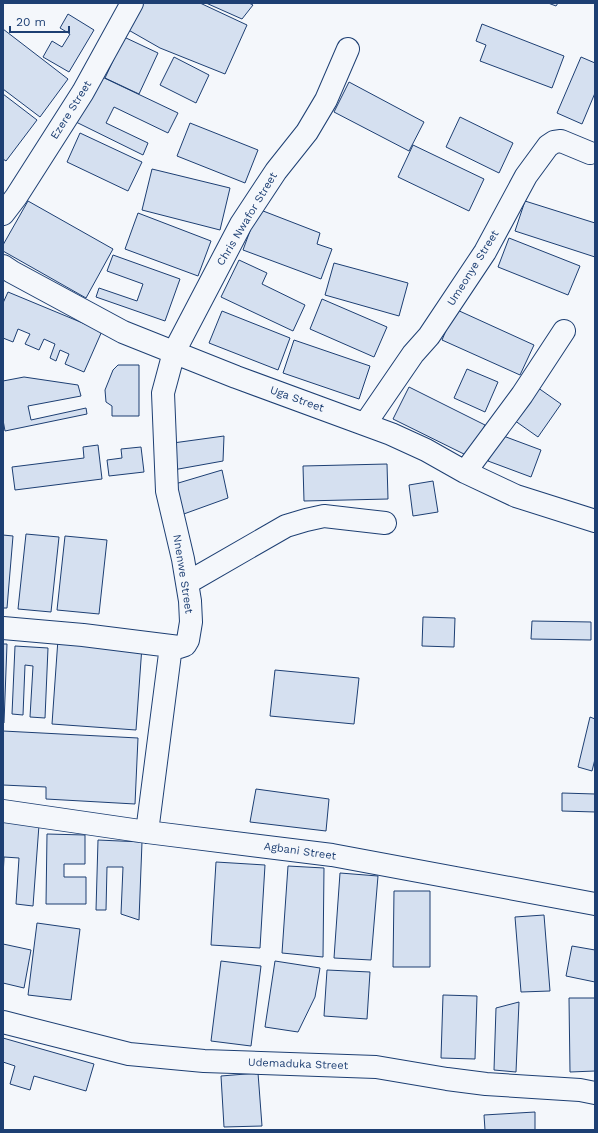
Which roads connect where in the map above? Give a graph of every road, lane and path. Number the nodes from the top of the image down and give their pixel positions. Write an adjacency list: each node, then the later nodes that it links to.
1 (132, 3): 4 (street, Ezere Street)
2 (348, 49): 7 (street, Chris Nwafor Street)
3 (590, 153): 8 (street, Umeonye Street)
4 (3, 214)
5 (6, 273): 7 (street, Uga Street)
6 (564, 332): 9 (street)
7 (174, 352): 8 (street, Uga Street); 12 (street, Nnenwe Street)
8 (365, 424): 9 (street, Uga Street)
9 (465, 472): 10 (street, Uga Street)
10 (595, 521)
11 (385, 523): 12 (street)
12 (187, 583): 14 (street, Nnenwe Street)
13 (3, 628): 14 (street)
14 (171, 646): 16 (street)
15 (3, 811): 16 (street, Agbani Street)
16 (147, 832): 17 (street, Agbani Street)
17 (595, 904)
18 (3, 1022): 19 (street, Udemaduka Street)
19 (595, 1093)

